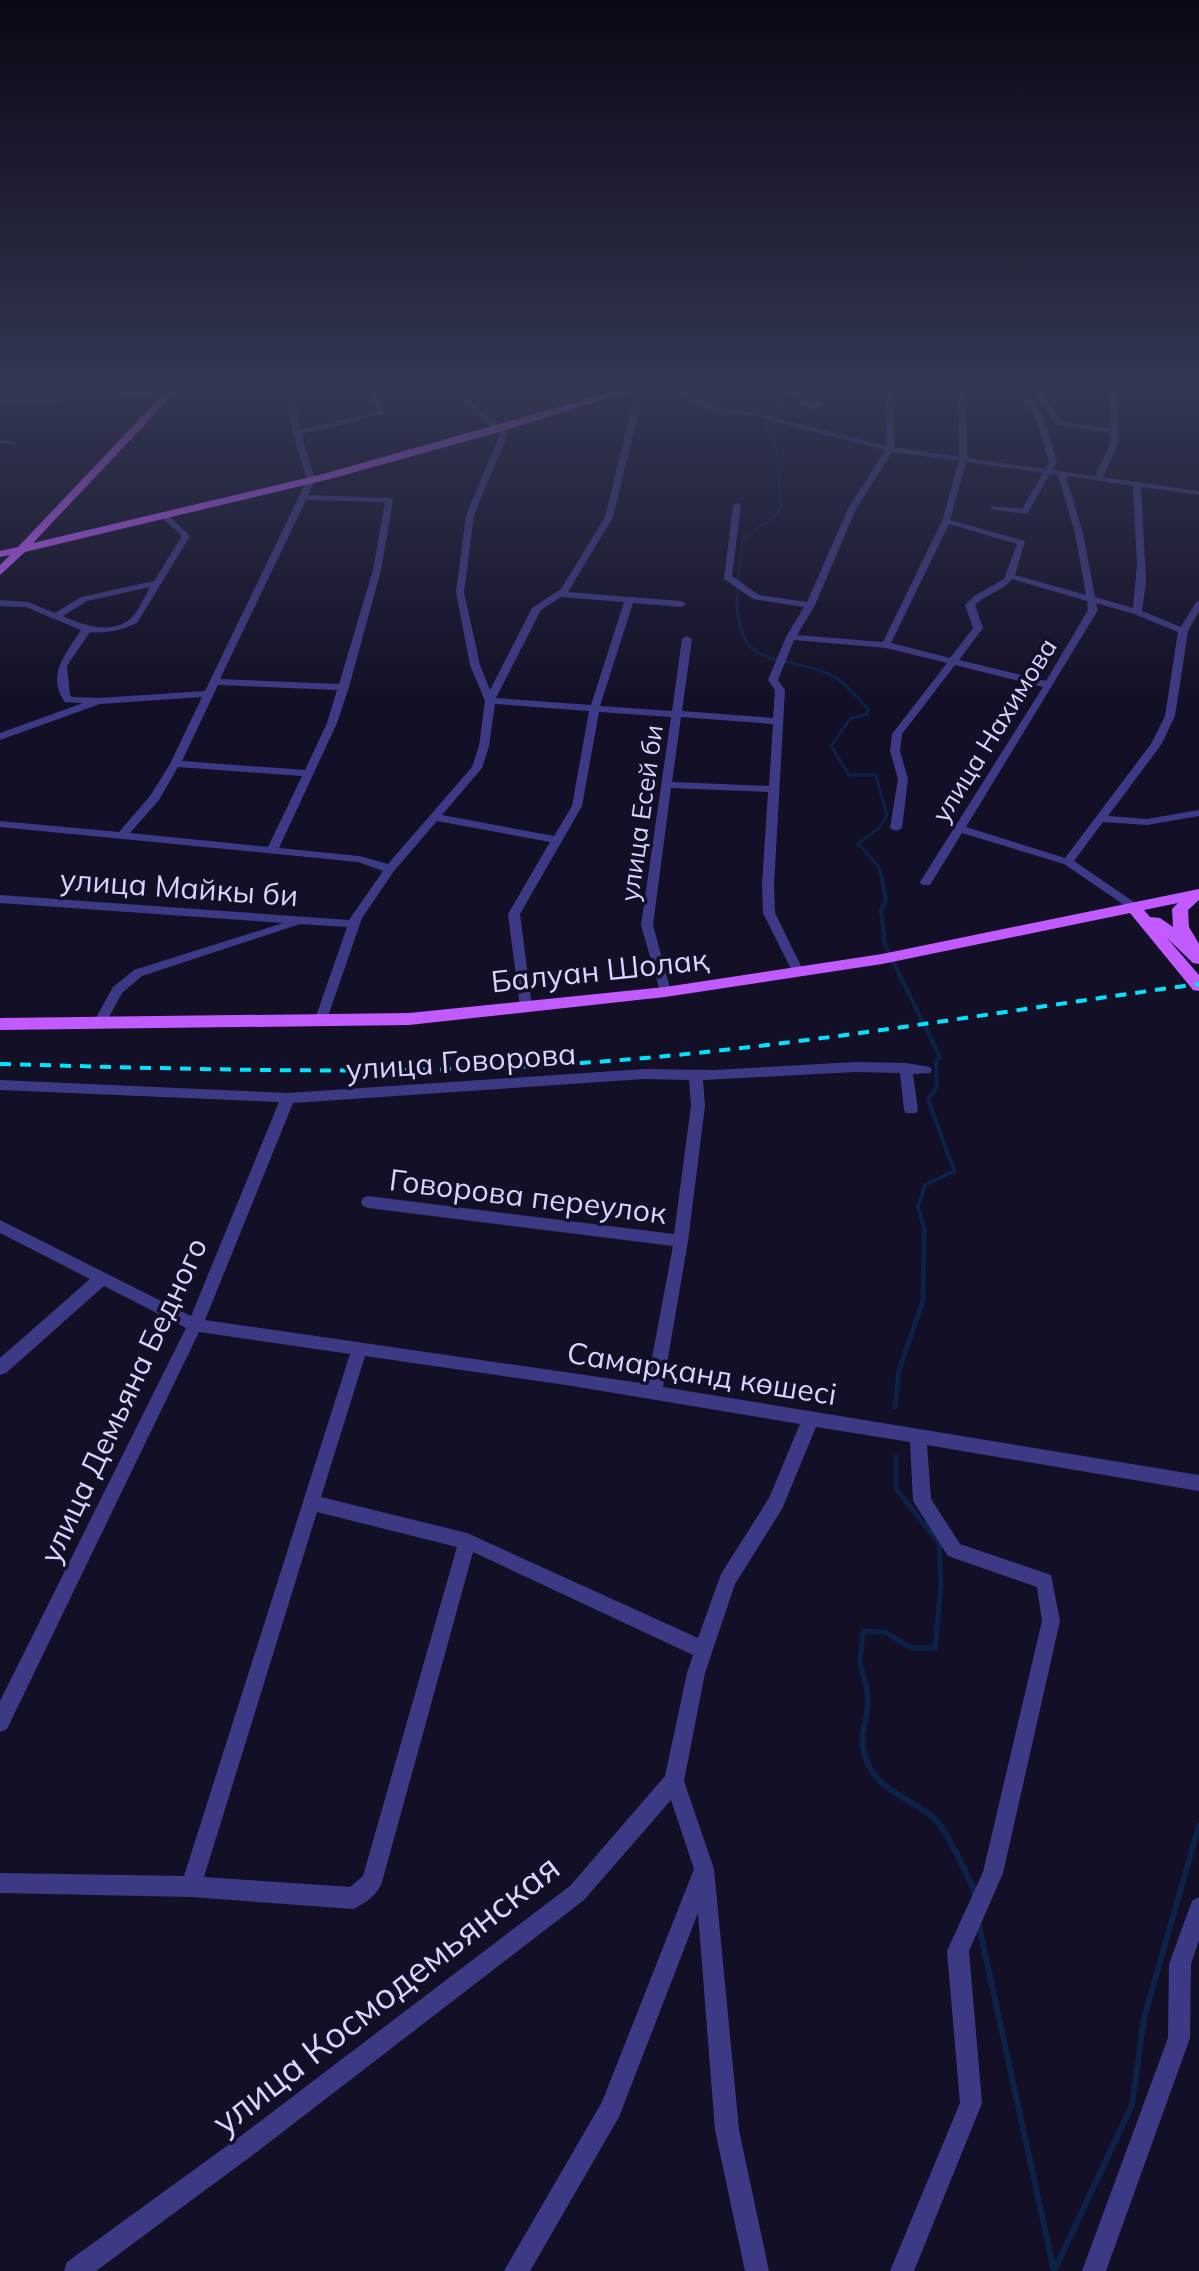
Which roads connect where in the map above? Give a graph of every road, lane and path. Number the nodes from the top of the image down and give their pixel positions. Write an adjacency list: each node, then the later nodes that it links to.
1 (78, 490): 18 (main road)
2 (270, 490): 16 (main road)
3 (306, 490): 13 (street)
4 (481, 490): 43 (street)
5 (616, 490): 23 (street)
6 (864, 490): 29 (street)
7 (955, 490): 17 (street)
8 (1036, 490): 15 (street)
9 (1066, 490): 24 (street)
10 (1137, 490): 30 (street)
11 (1176, 490): 12 (street)
12 (1199, 493)
13 (303, 497): 38 (street); 40 (street)
14 (737, 505): 29 (street)
15 (995, 508)
16 (164, 516): 18 (main road); 22 (street)
17 (946, 521): 21 (street); 36 (street)
18 (22, 549): 19 (main road); 20 (main road)
19 (0, 554)
20 (0, 572)
21 (1010, 576): 24 (street); 37 (street)
22 (157, 583): 31 (street); 32 (street)
23 (559, 594): 25 (street); 43 (street)
24 (1092, 600): 30 (street); 39 (street, улица Нахимова)
25 (629, 601): 27 (street); 44 (street)
26 (0, 603): 31 (street)
27 (681, 604)
28 (1199, 604): 33 (street)
29 (810, 605): 34 (street)
30 (1137, 612): 33 (street)
31 (55, 617): 32 (street)
32 (86, 630): 42 (street)
33 (1183, 631): 54 (street)
34 (791, 637): 36 (street); 46 (street)
35 (687, 639): 45 (street, улица Есей би)
36 (886, 645): 37 (street)
37 (952, 662): 39 (street); 56 (street)
38 (213, 682): 40 (street); 41 (street)
39 (1049, 685): 57 (street, улица Нахимова)
40 (344, 687): 49 (street)
41 (207, 694): 42 (street); 48 (street)
42 (99, 701): 47 (street)
43 (490, 701): 44 (street); 53 (street)
44 (595, 707): 45 (street); 59 (street)
45 (679, 712): 46 (street); 50 (street, улица Есей би)
46 (779, 721): 51 (street)
47 (0, 737)
48 (175, 764): 49 (street); 58 (street)
49 (309, 773): 60 (street)
50 (666, 785): 51 (street); 72 (street, улица Есей би)
51 (775, 789): 70 (street)
52 (1199, 813): 54 (street)
53 (434, 817): 59 (street); 62 (street)
54 (1102, 819): 61 (street)
55 (0, 824): 58 (street)
56 (896, 828)
57 (959, 828): 61 (street); 63 (street, улица Нахимова)
58 (122, 836): 60 (street)
59 (559, 840): 73 (street)
60 (272, 851): 62 (street)
61 (1068, 862): 66 (street)
62 (390, 869): 68 (street)
63 (926, 882)
64 (1199, 894): 66 (main road, Балуан Шолақ); 69 (main road)
65 (0, 899): 67 (street, улица Майкы би)
66 (1133, 907): 69 (main road); 70 (main road, Балуан Шолақ); 71 (main road)
67 (297, 922): 68 (street, улица Майкы би); 76 (street)
68 (354, 924): 74 (street)
69 (1199, 958)
70 (798, 972): 72 (main road, Балуан Шолақ)
71 (1199, 986)
72 (665, 992): 73 (main road, Балуан Шолақ)
73 (526, 1007): 74 (main road, Балуан Шолақ)
74 (320, 1022): 76 (main road, Балуан Шолақ)
75 (0, 1024): 76 (main road, Балуан Шолақ)
76 (98, 1025)
77 (906, 1068): 78 (street, улица Говорова); 79 (street, улица Говорова); 82 (street)
78 (925, 1070)
79 (696, 1078): 81 (street, улица Говорова); 85 (street, Говорова переулок)
80 (0, 1085): 81 (street, улица Говорова)
81 (288, 1098): 87 (street, улица Демьяна Бедного)
82 (911, 1110)
83 (368, 1202): 85 (street, Говорова переулок)
84 (0, 1226): 86 (street, Самарқанд көшесі)
85 (681, 1241): 90 (street, Говорова переулок)
86 (103, 1277): 87 (street, Самарқанд көшесі); 89 (street)
87 (195, 1325): 88 (street, Самарқанд көшесі); 97 (street, улица Демьяна Бедного)
88 (359, 1349): 90 (street, Самарқанд көшесі); 94 (street)
89 (0, 1368)
90 (654, 1393): 91 (street, Самарқанд көшесі)
91 (810, 1420): 92 (street, Самарқанд көшесі); 96 (street, улица Космодемьянская)
92 (918, 1436): 93 (street, Самарқанд көшесі); 106 (street)
93 (1199, 1483)
94 (313, 1503): 95 (street); 101 (street)
95 (467, 1541): 96 (street); 101 (street)
96 (705, 1651): 98 (street, улица Космодемьянская)
97 (0, 1722)
98 (674, 1781): 99 (street); 103 (street, улица Космодемьянская)
99 (704, 1869): 104 (street); 105 (street)
100 (0, 1883): 101 (street)
101 (191, 1887)
102 (1199, 1908): 107 (street)
103 (76, 2271)
104 (516, 2271)
105 (757, 2271)
106 (902, 2271)
107 (1094, 2271)

